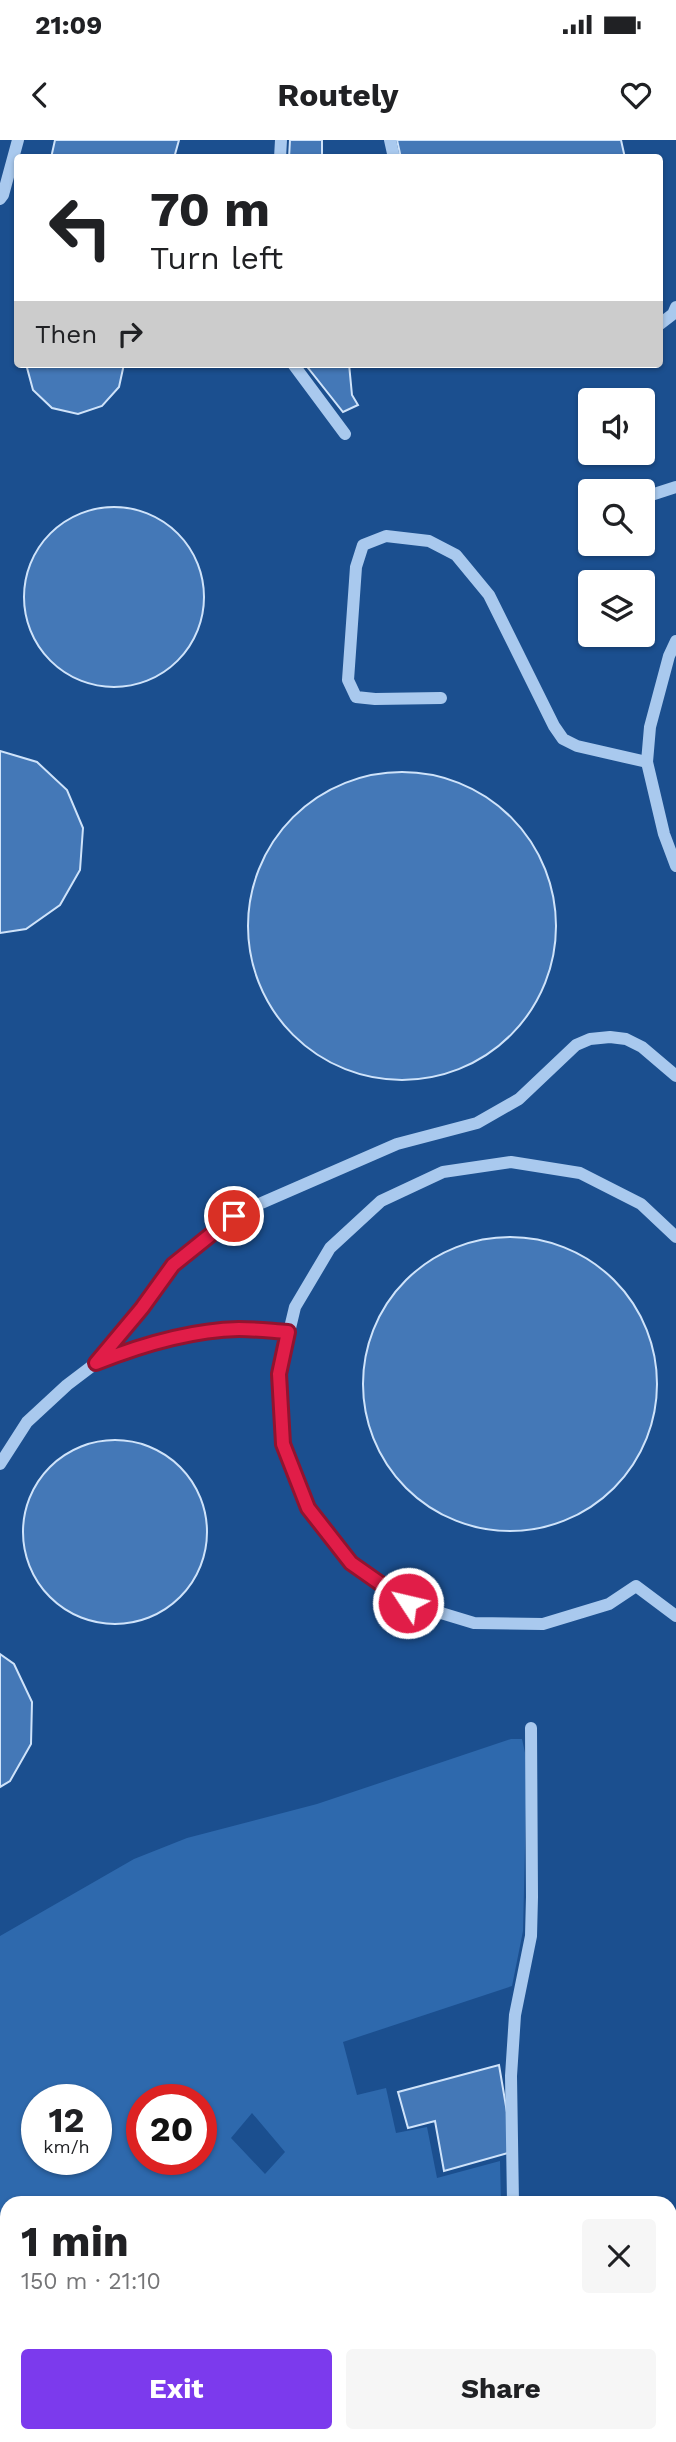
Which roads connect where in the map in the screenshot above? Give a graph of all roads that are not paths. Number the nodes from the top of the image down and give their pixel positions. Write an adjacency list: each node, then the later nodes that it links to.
1 (14, 156): 2 (street)
2 (0, 199)
3 (676, 307): 4 (street)
4 (663, 322)
5 (296, 368): 6 (street)
6 (345, 434)
7 (676, 487): 8 (street)
8 (655, 494)
9 (676, 641): 11 (street)
10 (441, 698): 11 (street)
11 (647, 761): 12 (street)
12 (676, 866)
13 (676, 1076): 16 (street)
14 (676, 1237): 15 (street)
15 (288, 1332): 16 (street); 18 (street)
16 (96, 1363): 17 (street)
17 (0, 1464)
18 (676, 1616)
19 (531, 1728): 20 (street)
20 (513, 2196)

